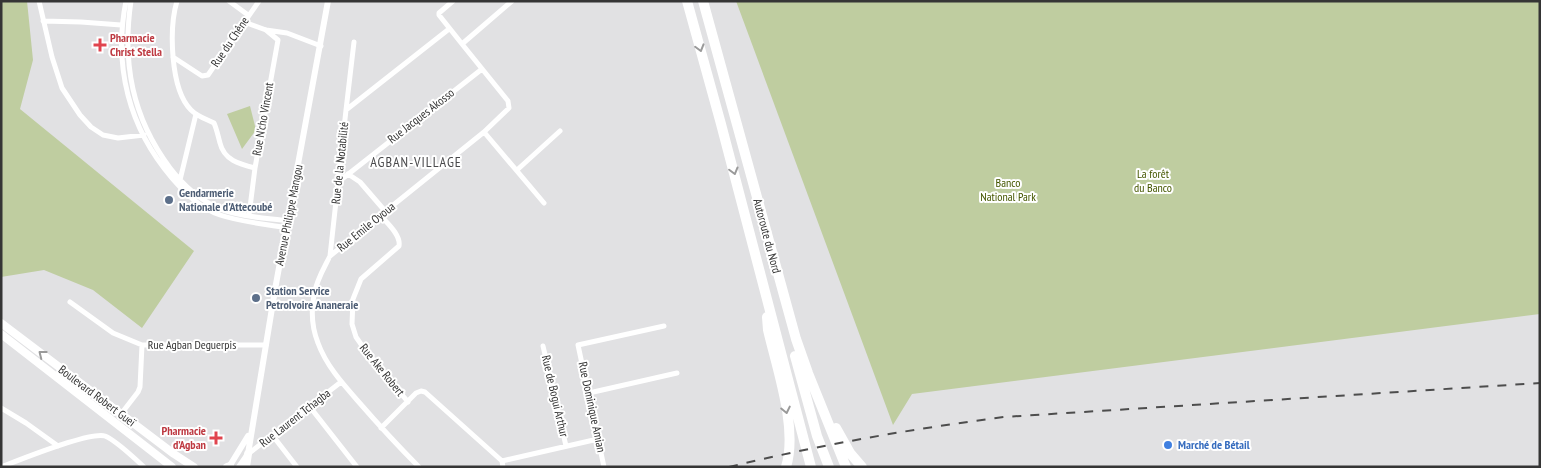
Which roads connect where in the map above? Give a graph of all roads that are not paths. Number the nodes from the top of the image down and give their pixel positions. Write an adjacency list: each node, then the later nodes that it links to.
1 (39, 1): 13 (street)
2 (126, 1): 15 (street)
3 (131, 1): 27 (street)
4 (177, 1): 21 (street)
5 (229, 1): 12 (street)
6 (259, 1): 12 (street, Rue du Chêne)
7 (328, 1): 20 (street, Avenue Philippe Mangou)
8 (453, 1): 16 (street)
9 (512, 1): 19 (street)
10 (687, 1): 40 (highway, Autoroute du Nord, one-way to 40)
11 (703, 1): 38 (highway, Autoroute du Nord)
12 (248, 15): 14 (street, Rue du Chêne)
13 (43, 21): 15 (street); 28 (street)
14 (244, 22): 17 (street); 21 (street, Rue du Chêne)
15 (122, 25): 28 (street)
16 (449, 29): 19 (street, Rue Emile Oyoua); 23 (street, Rue de la Notabilité)
17 (266, 30): 20 (street); 29 (street, Rue N'cho Vincent)
18 (354, 42): 23 (street)
19 (462, 44): 22 (street, Rue Emile Oyoua)
20 (321, 46): 37 (street, Avenue Philippe Mangou)
21 (173, 57): 24 (street)
22 (482, 68): 26 (street, Rue Emile Oyoua); 31 (street, Rue Jacques Akosso)
23 (346, 110): 33 (street, Rue de la Notabilité)
24 (196, 114): 29 (street); 32 (street)
25 (560, 131): 30 (street)
26 (484, 132): 30 (street); 35 (street, Rue Emile Oyoua)
27 (149, 134): 28 (street); 32 (street)
28 (142, 136): 37 (street)
29 (254, 168): 36 (street, Rue N'cho Vincent)
30 (516, 170): 34 (street)
31 (348, 174): 33 (street, Rue Jacques Akosso); 35 (street)
32 (180, 180): 36 (street)
33 (337, 183): 39 (street, Rue de la Notabilité)
34 (544, 203)
35 (383, 213): 39 (street, Rue Emile Oyoua); 51 (street, Rue Ake Robert)
36 (249, 215): 37 (street)
37 (288, 225): 46 (street, Avenue Philippe Mangou)
38 (772, 255): 54 (highway, Autoroute du Nord); 77 (highway)
39 (330, 256): 49 (street, Rue Emile Oyoua)
40 (766, 294): 75 (highway, one-way to 75); 76 (highway, Autoroute du Nord)
41 (70, 302): 45 (street, Rue Agban Deguerpis)
42 (1, 322): 55 (main road, Boulevard Robert Gueï, one-way to 42)
43 (664, 326): 50 (street, Rue Dominique Amian)
44 (1, 334): 67 (main road, Boulevard Robert Gueï)
45 (142, 345): 46 (street, Rue Agban Deguerpis); 55 (street)
46 (266, 345): 57 (street, Avenue Philippe Mangou)
47 (543, 346): 61 (street, Rue de Bogui Arthur)
48 (677, 373): 50 (street)
49 (341, 382): 52 (street, Rue Laurent Tchagba); 56 (street, Rue Emile Oyoua)
50 (589, 392): 59 (street, Rue Dominique Amian)
51 (408, 402): 56 (street); 63 (street)
52 (310, 407): 58 (street, Rue Laurent Tchagba); 72 (street)
53 (1, 408): 60 (street)
54 (822, 409): 78 (highway, Autoroute du Nord); 79 (highway)
55 (121, 414): 68 (main road, Boulevard Robert Gueï)
56 (381, 428): 73 (street, Rue Emile Oyoua)
57 (251, 430): 62 (street, Avenue Philippe Mangou); 64 (street, Avenue Philippe Mangou)
58 (273, 436): 62 (street, Rue Laurent Tchagba); 71 (street)
59 (598, 439): 61 (street); 74 (street, Rue Dominique Amian)
60 (58, 446): 65 (street); 66 (street)
61 (566, 446): 63 (street)
62 (248, 454): 69 (street, Avenue Philippe Mangou); 70 (main road)
63 (503, 464)
64 (229, 466)
65 (1, 467)
66 (144, 467)
67 (172, 467)
68 (194, 467)
69 (239, 467)
70 (246, 467)
71 (297, 467)
72 (357, 467)
73 (419, 467)
74 (604, 467)
75 (786, 467)
76 (811, 467)
77 (829, 467)
78 (846, 467)
79 (862, 467)

